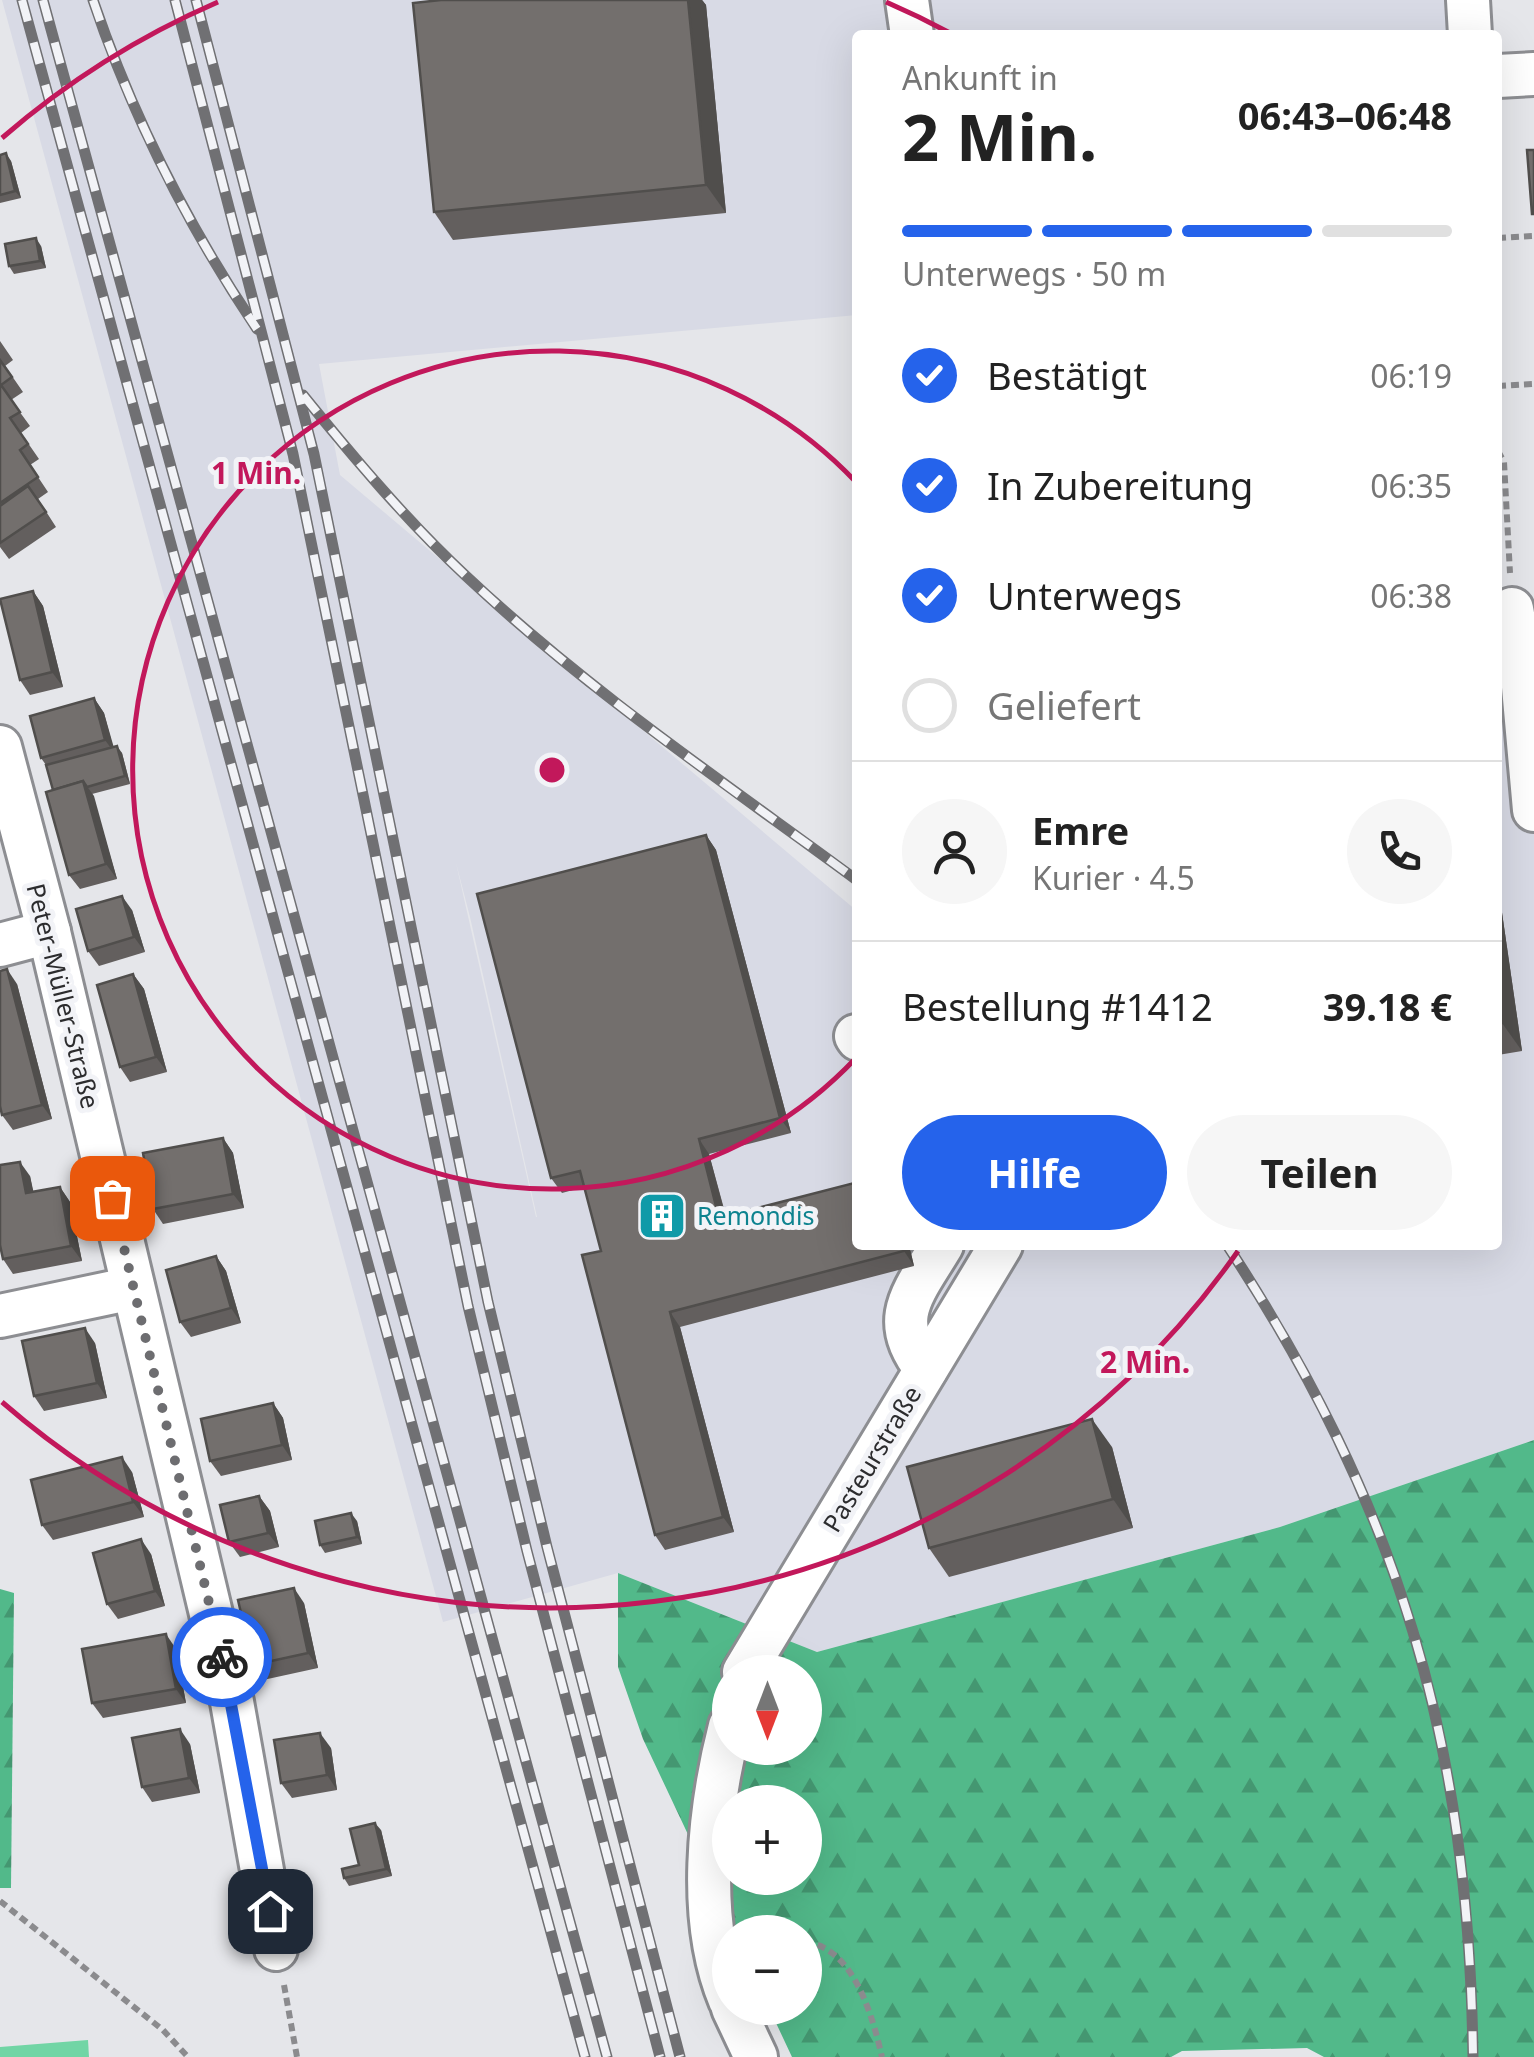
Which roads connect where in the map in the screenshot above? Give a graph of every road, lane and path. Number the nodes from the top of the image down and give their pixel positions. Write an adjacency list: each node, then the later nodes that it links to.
1 (907, 0): 3 (street)
2 (1468, 0): 4 (street)
3 (911, 30)
4 (1470, 30)
5 (1534, 74): 6 (street)
6 (1502, 76)
7 (1534, 236): 8 (path)
8 (1502, 238)
9 (1534, 384): 10 (path)
10 (1502, 386)
11 (1502, 458): 12 (path)
12 (1515, 610): 14 (street)
13 (0, 747): 15 (street, Peter-Müller-Straße)
14 (1534, 810)
15 (49, 932): 16 (street); 19 (street, Peter-Müller-Straße)
16 (0, 946)
17 (939, 1250): 22 (street)
18 (998, 1250): 22 (street, Pasteurstraße)
19 (132, 1281): 20 (street); 21 (street); 28 (street, Peter-Müller-Straße)
20 (0, 1301)
21 (0, 1316)
22 (926, 1369): 23 (street, Pasteurstraße)
23 (754, 1655)
24 (723, 1765): 26 (street)
25 (0, 1901): 30 (path)
26 (714, 1915)
27 (822, 1948): 33 (path)
28 (276, 1949): 31 (path)
29 (741, 2025): 32 (street)
30 (188, 2057)
31 (297, 2057)
32 (756, 2057)
33 (882, 2057)

